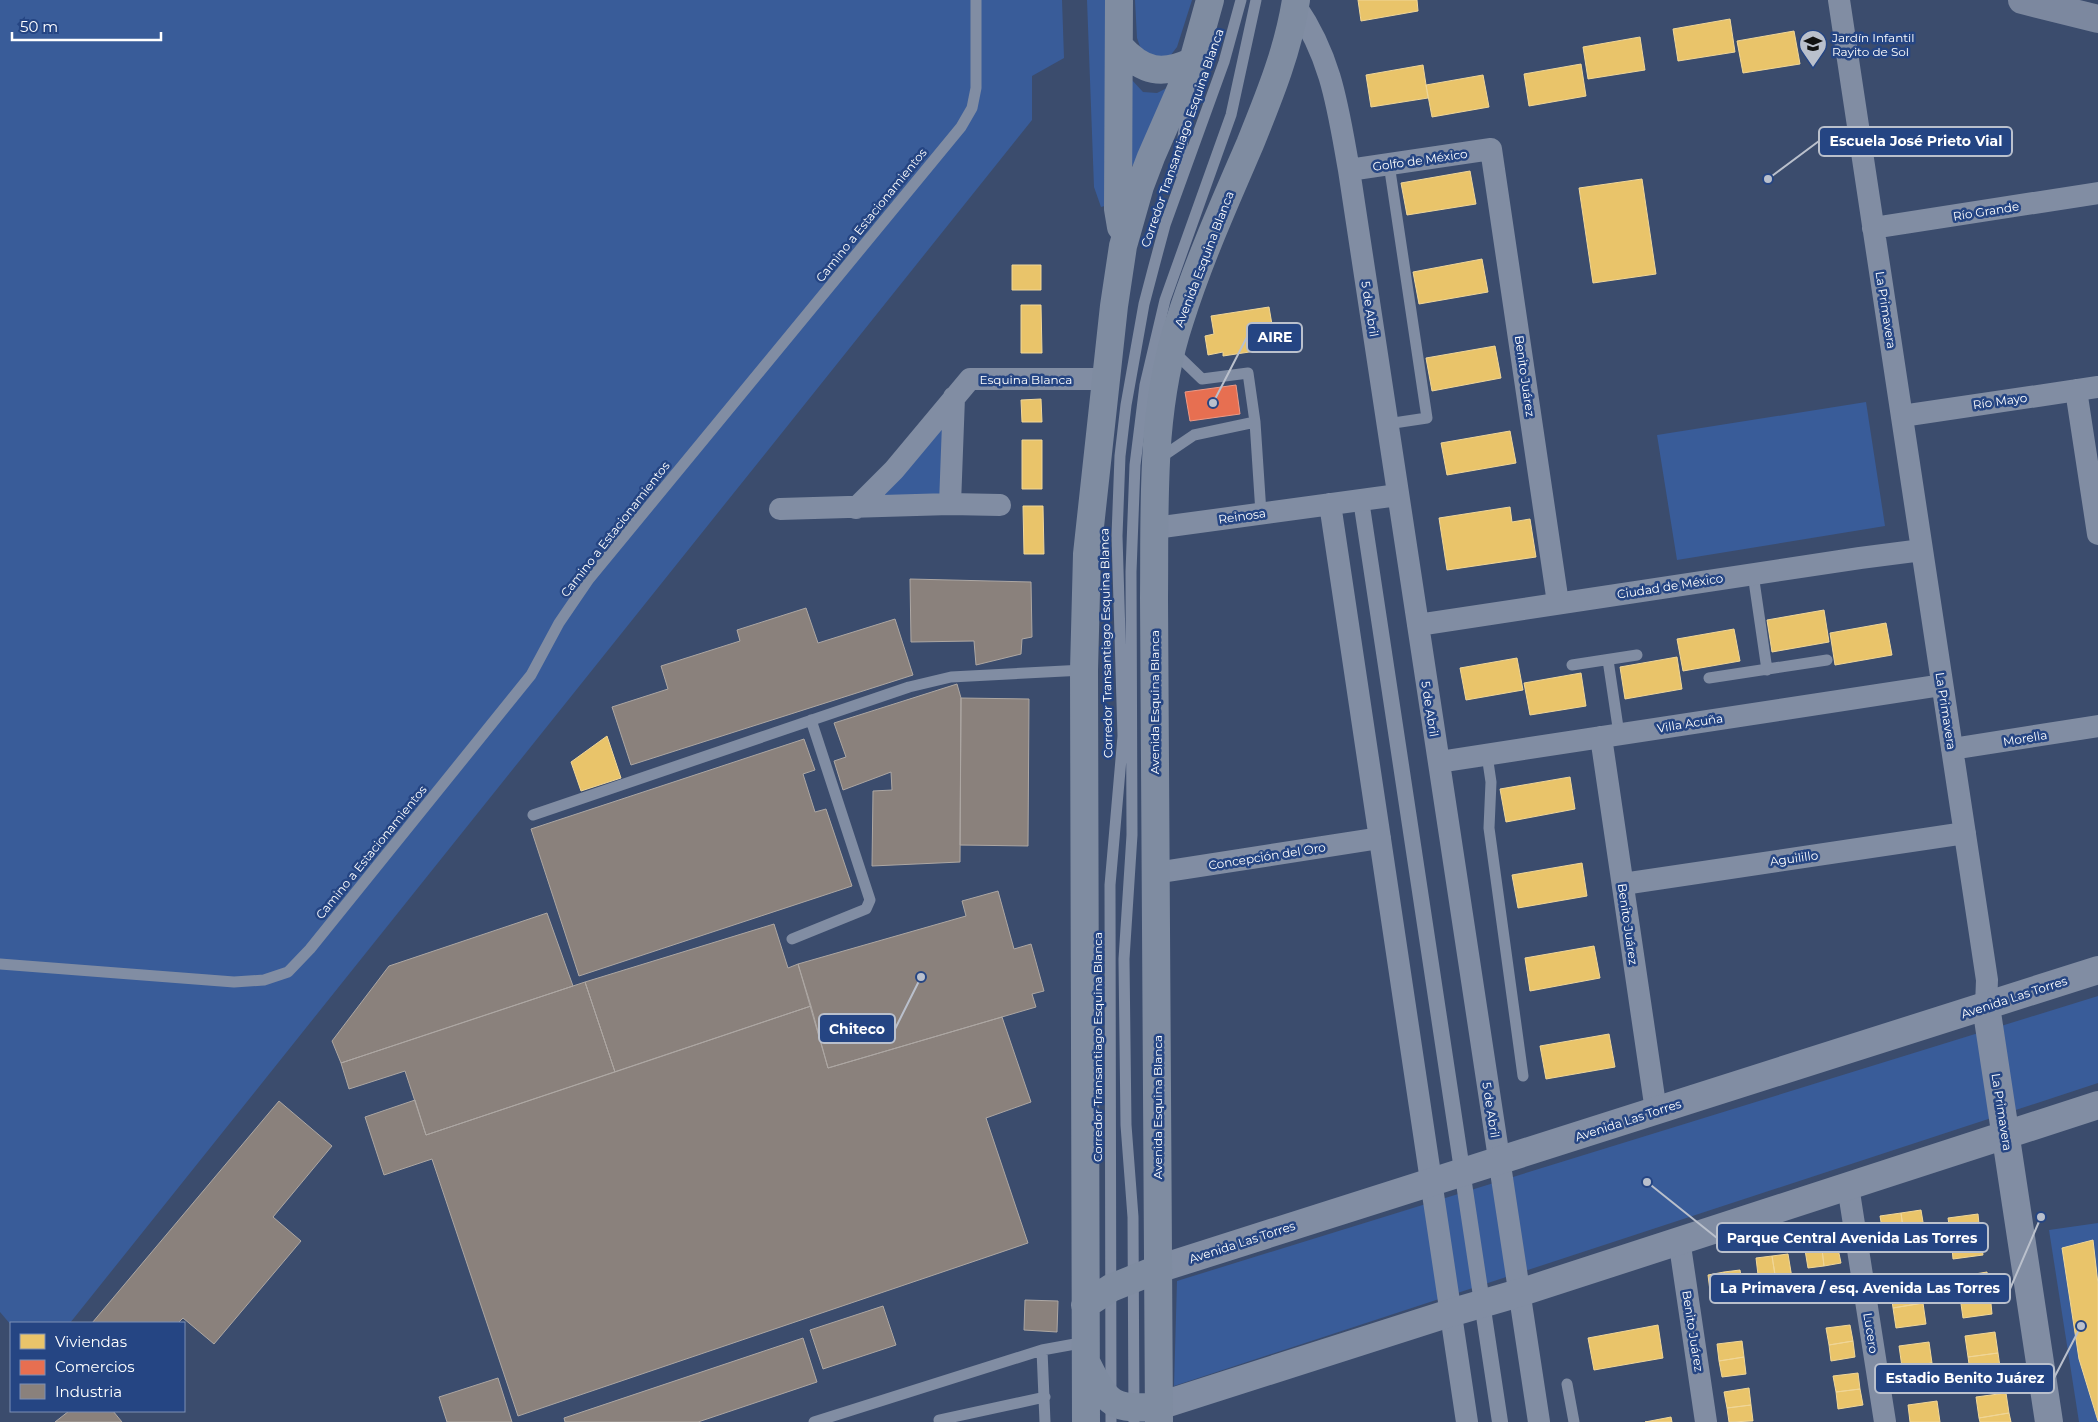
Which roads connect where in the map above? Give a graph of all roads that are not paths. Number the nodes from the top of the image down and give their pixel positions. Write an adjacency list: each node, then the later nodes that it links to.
1 (976, 0): 62 (lane, Camino a Estacionamientos)
2 (1119, 0): 10 (main road)
3 (1210, 0): 11 (main road)
4 (1242, 0): 15 (lane, Corredor Transantiago Esquina Blanca)
5 (1256, 0): 75 (lane, Corredor Transantiago Esquina Blanca)
6 (1839, 0): 17 (street, La Primavera)
7 (2022, 0): 9 (main road)
8 (1296, 2): 14 (street, 5 de Abril); 19 (main road, Avenida Esquina Blanca)
9 (2098, 19)
10 (1120, 47): 11 (main road); 18 (main road)
11 (1193, 61): 15 (lane); 18 (main road)
12 (1491, 149): 13 (street, Golfo de México); 40 (street, Benito Juárez)
13 (1389, 164): 14 (street, Golfo de México); 26 (lane)
14 (1348, 170): 26 (street, 5 de Abril)
15 (1176, 193): 75 (lane, Corredor Transantiago Esquina Blanca)
16 (2098, 193): 17 (street, Río Grande)
17 (1873, 228): 24 (street, La Primavera)
18 (1123, 246): 20 (main road)
19 (1171, 349): 25 (lane); 27 (main road, Avenida Esquina Blanca)
20 (1106, 379): 23 (street, Esquina Blanca); 46 (main road)
21 (2098, 387): 22 (street, Río Mayo)
22 (2076, 390): 24 (street, Río Mayo); 37 (street)
23 (954, 397): 30 (street); 33 (street, Esquina Blanca)
24 (1902, 416): 38 (street, La Primavera)
25 (1255, 422): 27 (lane); 35 (lane)
26 (1387, 424): 28 (street, 5 de Abril)
27 (1155, 462): 36 (main road, Avenida Esquina Blanca)
28 (1398, 495): 29 (street, Reinosa); 41 (street, 5 de Abril)
29 (1361, 500): 31 (street, Reinosa); 70 (street)
30 (950, 504): 32 (street); 33 (street)
31 (1330, 504): 35 (street, Reinosa); 58 (street)
32 (1000, 505)
33 (856, 508): 34 (street)
34 (780, 509)
35 (1261, 513): 36 (street, Reinosa)
36 (1155, 528): 59 (main road, Avenida Esquina Blanca)
37 (2098, 534)
38 (1922, 550): 39 (street, Ciudad de México); 49 (street, La Primavera)
39 (1752, 574): 40 (street, Ciudad de México); 47 (lane)
40 (1558, 603): 41 (street, Ciudad de México)
41 (1418, 625): 55 (street, 5 de Abril)
42 (1637, 655): 43 (lane)
43 (1608, 660): 45 (lane); 52 (lane)
44 (1827, 660): 47 (lane)
45 (1572, 665)
46 (1084, 670): 50 (lane); 78 (main road)
47 (1767, 670): 48 (lane)
48 (1709, 678)
49 (1942, 685): 52 (street, Villa Acuña); 53 (street, La Primavera)
50 (811, 720): 56 (lane); 61 (lane)
51 (2098, 726): 53 (street, Morella)
52 (1610, 735): 54 (street, Villa Acuña); 60 (street, Benito Juárez)
53 (1952, 749): 57 (street, La Primavera)
54 (1487, 754): 55 (street, Villa Acuña); 65 (lane)
55 (1438, 762): 69 (street, 5 de Abril)
56 (533, 814)
57 (1965, 833): 60 (street, Aguilillo); 64 (street, La Primavera)
58 (1380, 838): 59 (street, Concepción del Oro); 71 (street)
59 (1155, 873): 74 (main road, Avenida Esquina Blanca)
60 (1622, 884): 67 (street, Benito Juárez)
61 (792, 939)
62 (0, 964)
63 (2098, 970): 64 (street, Avenida Las Torres)
64 (1986, 1006): 67 (street, Avenida Las Torres); 68 (street, La Primavera)
65 (1523, 1076)
66 (2098, 1105): 68 (street)
67 (1656, 1111): 69 (street, Avenida Las Torres)
68 (2006, 1135): 72 (street); 95 (street, La Primavera)
69 (1499, 1161): 70 (street, Avenida Las Torres); 76 (street, 5 de Abril)
70 (1462, 1173): 71 (street, Avenida Las Torres); 77 (street)
71 (1431, 1183): 74 (street, Avenida Las Torres); 79 (street)
72 (1848, 1186): 73 (street); 94 (street, Lucero)
73 (1679, 1240): 76 (street); 93 (street, Benito Juárez)
74 (1158, 1269): 75 (main road); 84 (main road, Avenida Esquina Blanca)
75 (1122, 1283): 78 (main road); 84 (lane, Corredor Transantiago Esquina Blanca); 84 (lane, Corredor Transantiago Esquina Blanca)
76 (1519, 1293): 77 (street); 91 (street, 5 de Abril)
77 (1482, 1304): 79 (street); 90 (street)
78 (1086, 1305): 81 (main road)
79 (1450, 1313): 84 (street); 89 (street)
80 (1042, 1350): 81 (lane); 83 (lane); 86 (lane)
81 (1086, 1352): 84 (main road); 88 (main road)
82 (1568, 1384): 92 (lane)
83 (1044, 1397): 85 (lane); 87 (lane)
84 (1135, 1414)
85 (939, 1420)
86 (814, 1422)
87 (1045, 1422)
88 (1086, 1422)
89 (1467, 1422)
90 (1500, 1422)
91 (1539, 1422)
92 (1574, 1422)
93 (1706, 1422)
94 (1885, 1422)
95 (2049, 1422)

